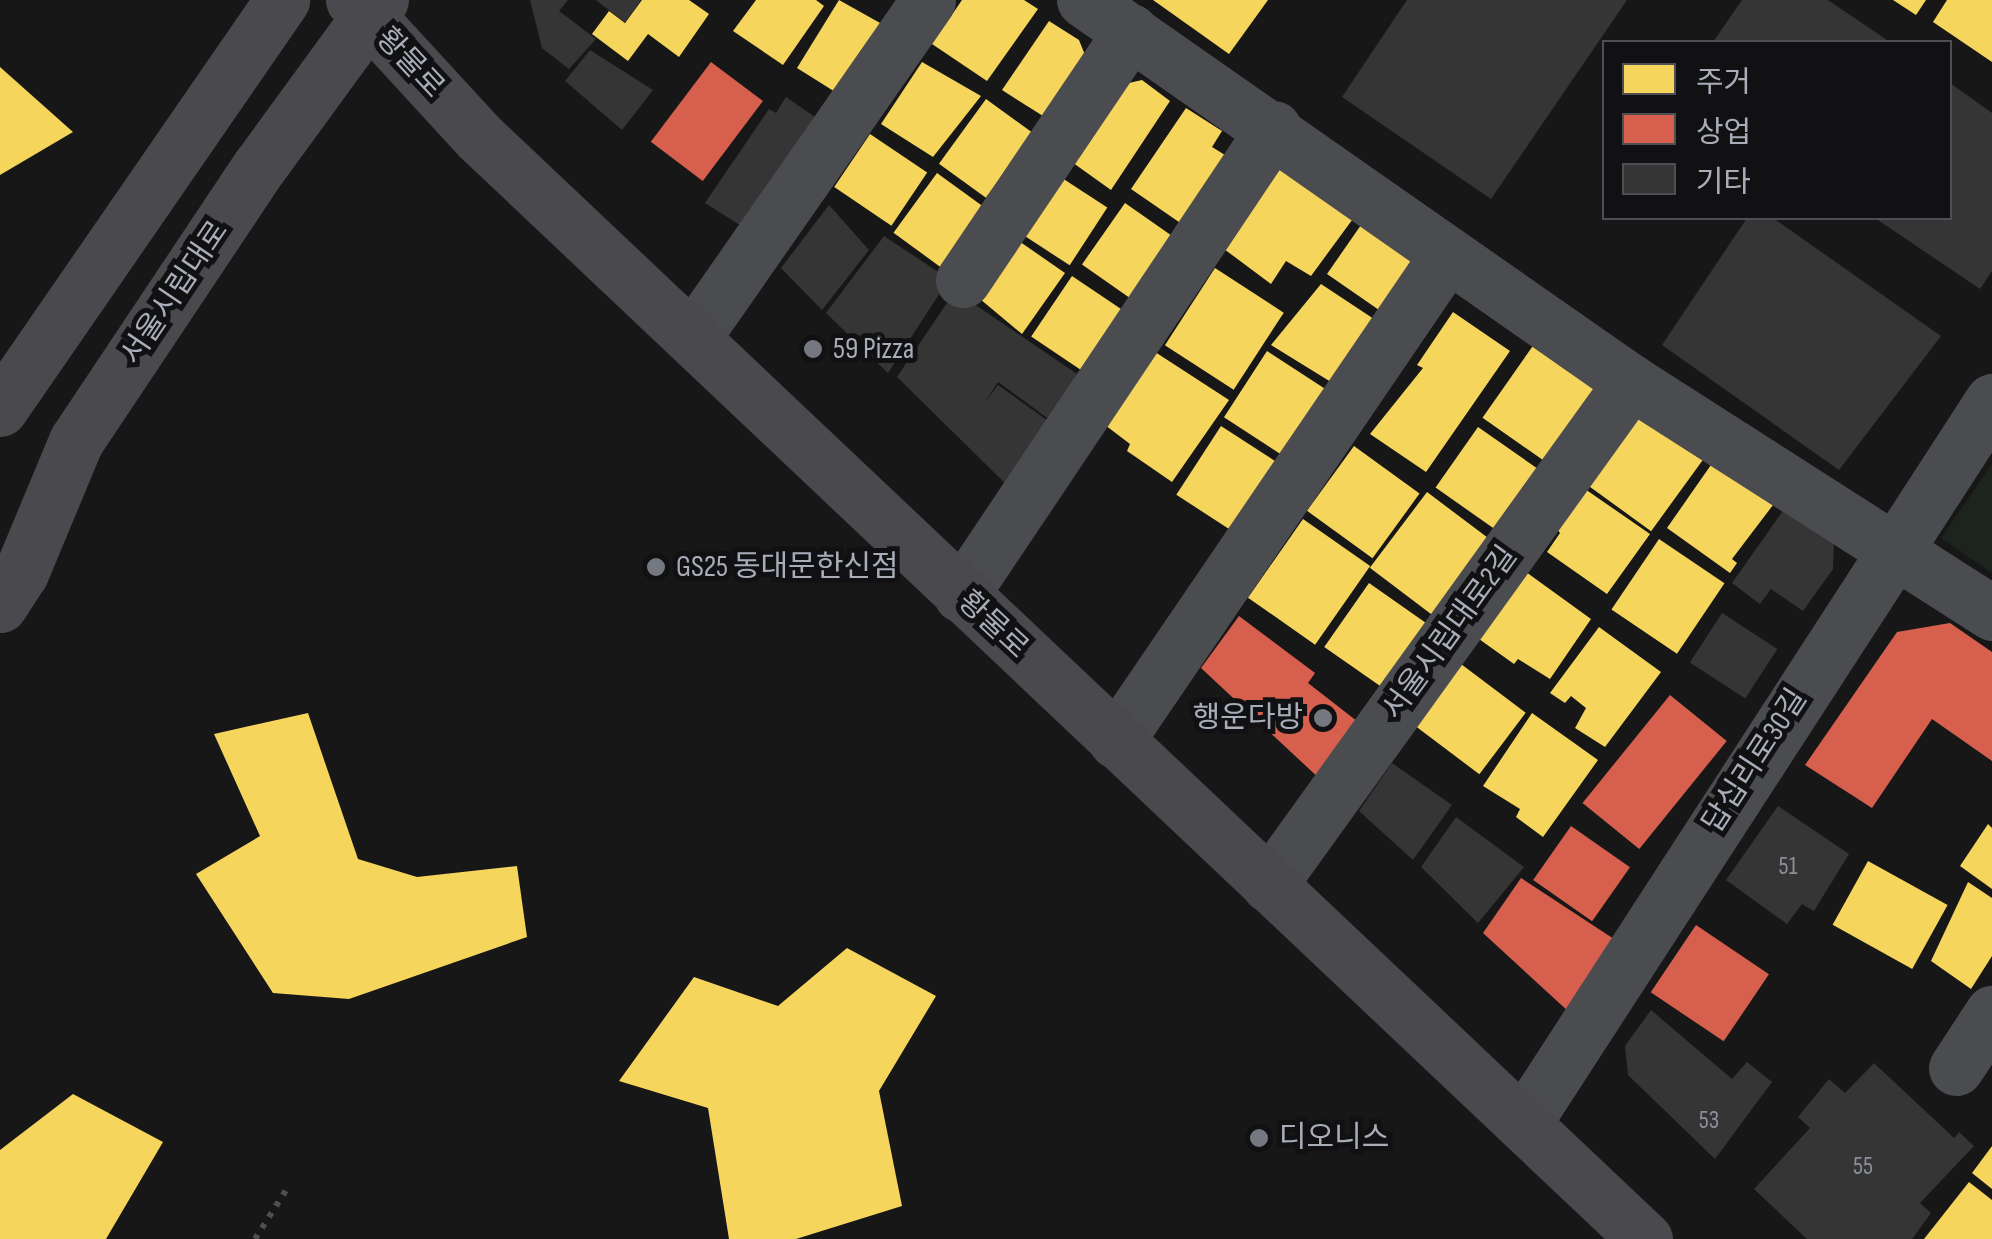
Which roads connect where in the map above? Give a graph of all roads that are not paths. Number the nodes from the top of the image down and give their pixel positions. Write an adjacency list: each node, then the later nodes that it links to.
1 (282, 0): 12 (main road)
2 (928, 0): 9 (street)
3 (1084, 0): 5 (street)
4 (367, 6): 9 (main road, 황물로); 15 (main road, 서울시립대로)
5 (1131, 31): 6 (street); 8 (street)
6 (1274, 128): 7 (street); 14 (street)
7 (1447, 255): 10 (street); 17 (street)
8 (963, 280)
9 (694, 336): 14 (main road, 황물로)
10 (1631, 382): 13 (street); 18 (street, 서울시립대로2길)
11 (1992, 401): 13 (street, 답십리로30길)
12 (0, 409)
13 (1893, 546): 16 (street); 21 (street, 답십리로30길)
14 (961, 595): 17 (main road, 황물로)
15 (0, 604)
16 (1992, 613)
17 (1116, 740): 18 (main road, 황물로)
18 (1269, 885): 21 (main road, 황물로)
19 (1992, 1013): 20 (street)
20 (1956, 1068)
21 (1523, 1124): 22 (main road, 황물로)
22 (1645, 1239)

